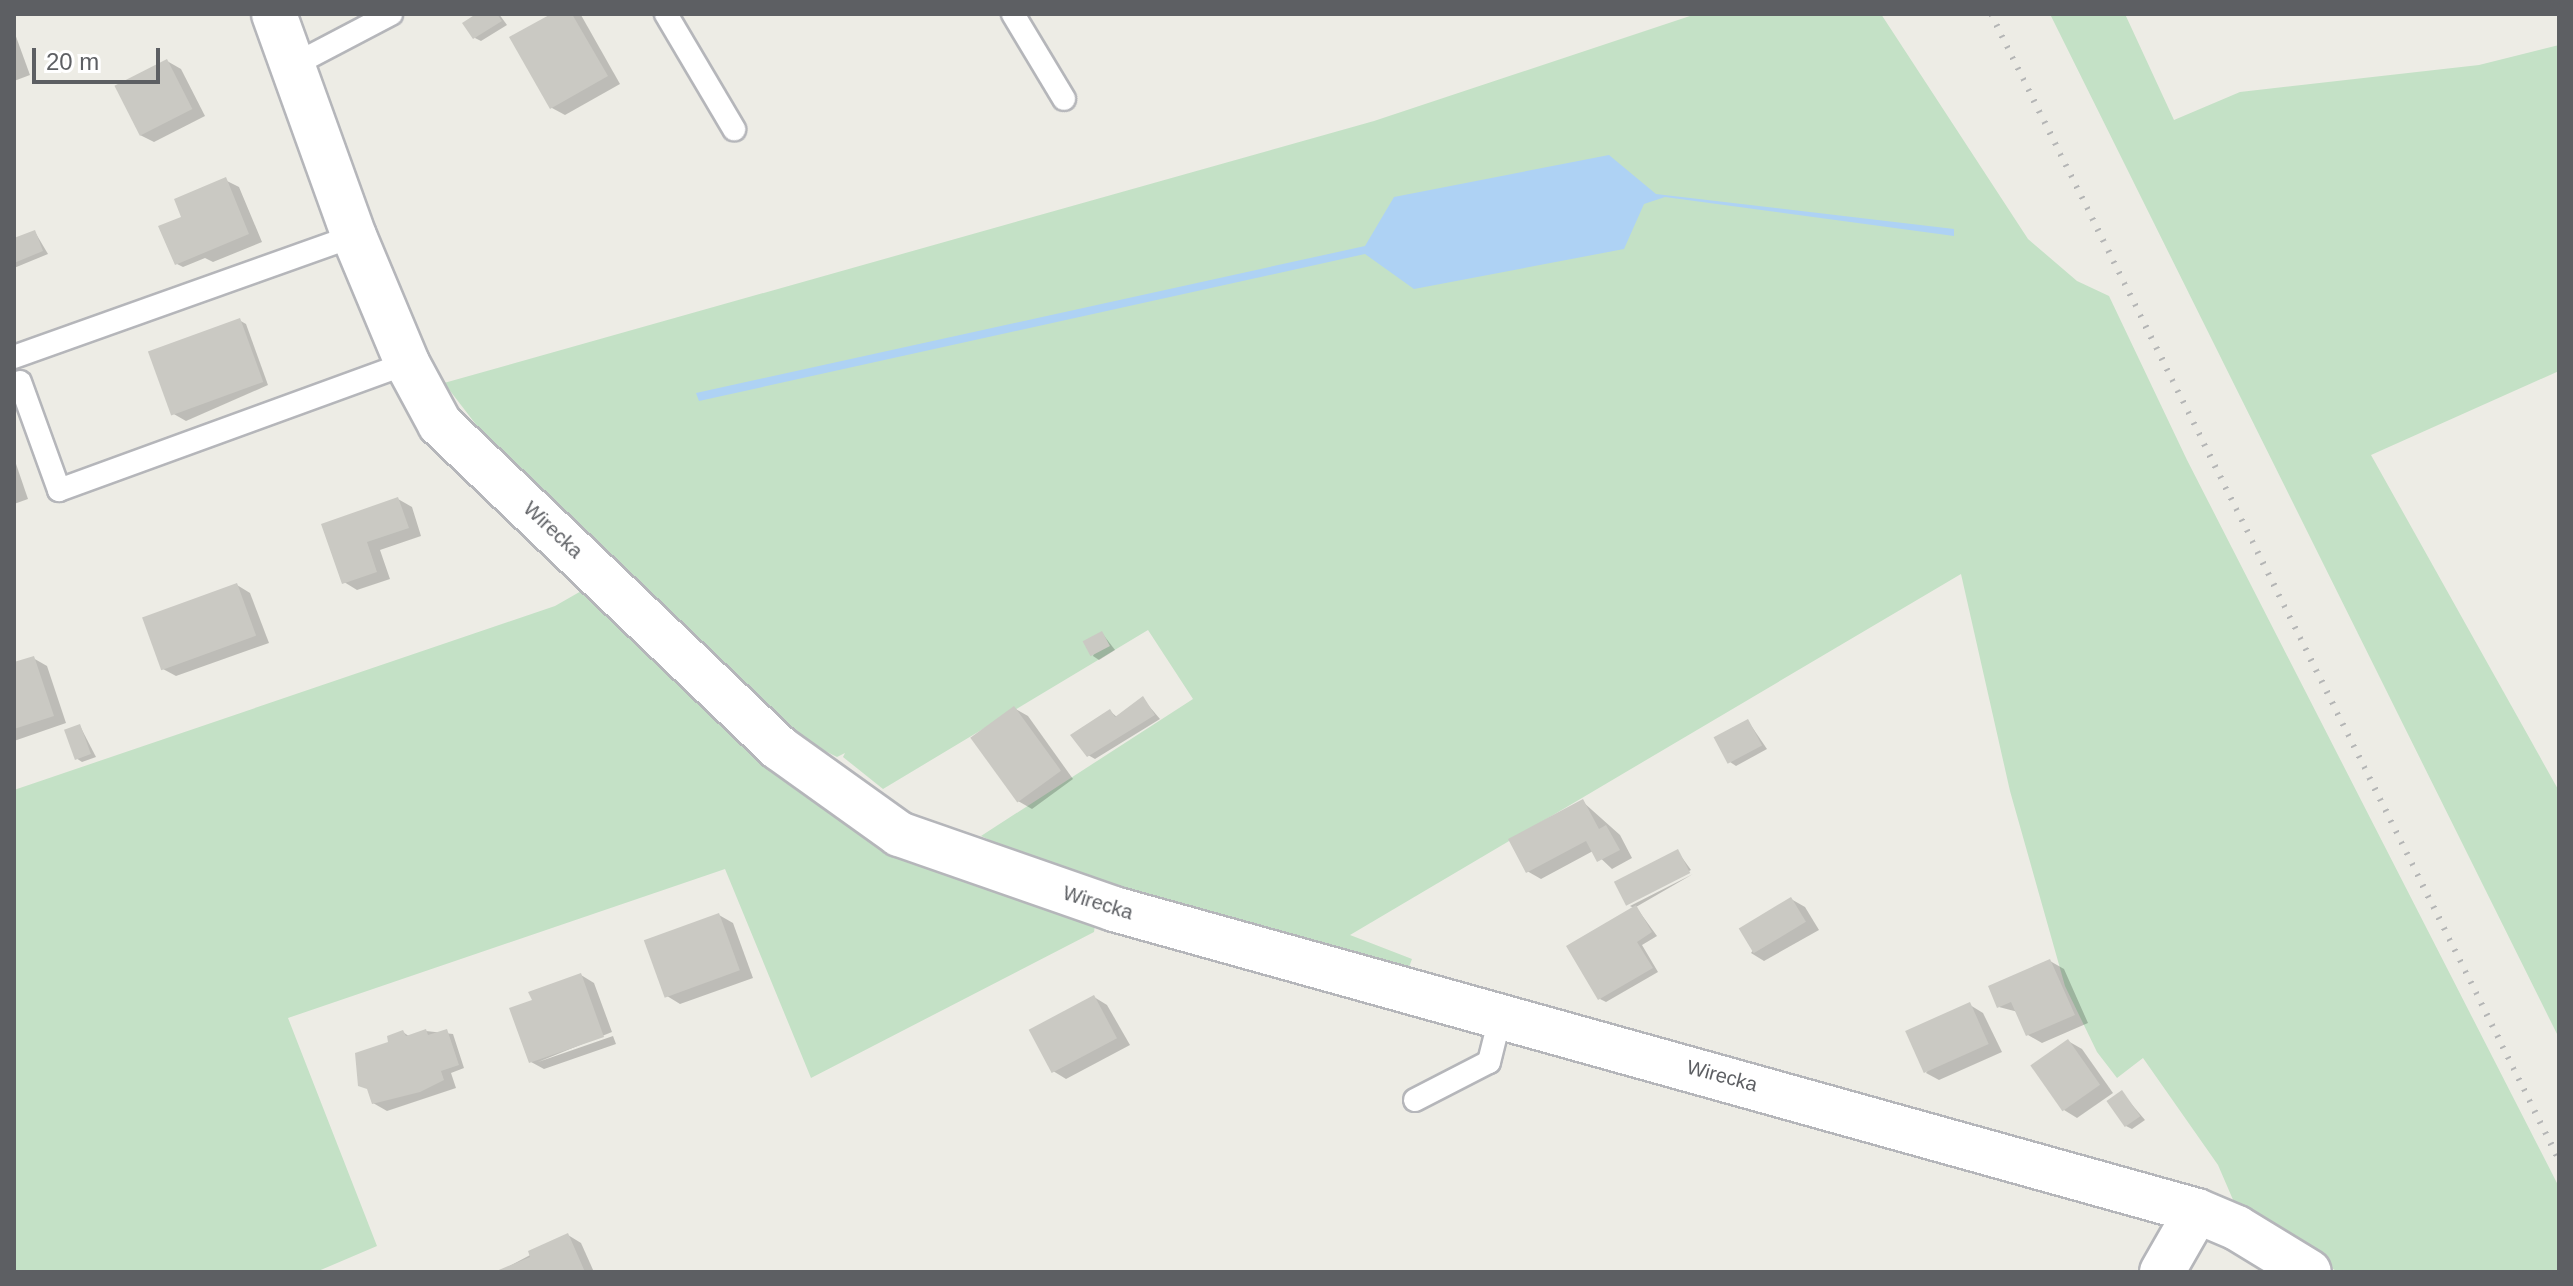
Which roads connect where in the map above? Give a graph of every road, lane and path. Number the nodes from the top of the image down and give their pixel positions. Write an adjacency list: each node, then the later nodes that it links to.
1 (274, 14): 5 (street, Wirecka)
2 (391, 14): 5 (lane)
3 (666, 14): 7 (lane)
4 (1013, 14): 6 (lane)
5 (292, 66): 8 (street, Wirecka)
6 (1064, 99)
7 (734, 129)
8 (354, 236): 9 (lane); 10 (street, Wirecka)
9 (14, 357)
10 (407, 363): 11 (lane); 12 (street, Wirecka)
11 (20, 382)
12 (1500, 1018): 13 (lane); 14 (street, Wirecka)
13 (1415, 1100)
14 (2197, 1211): 15 (street); 16 (street, Wirecka)
15 (2162, 1272)
16 (2309, 1272)

